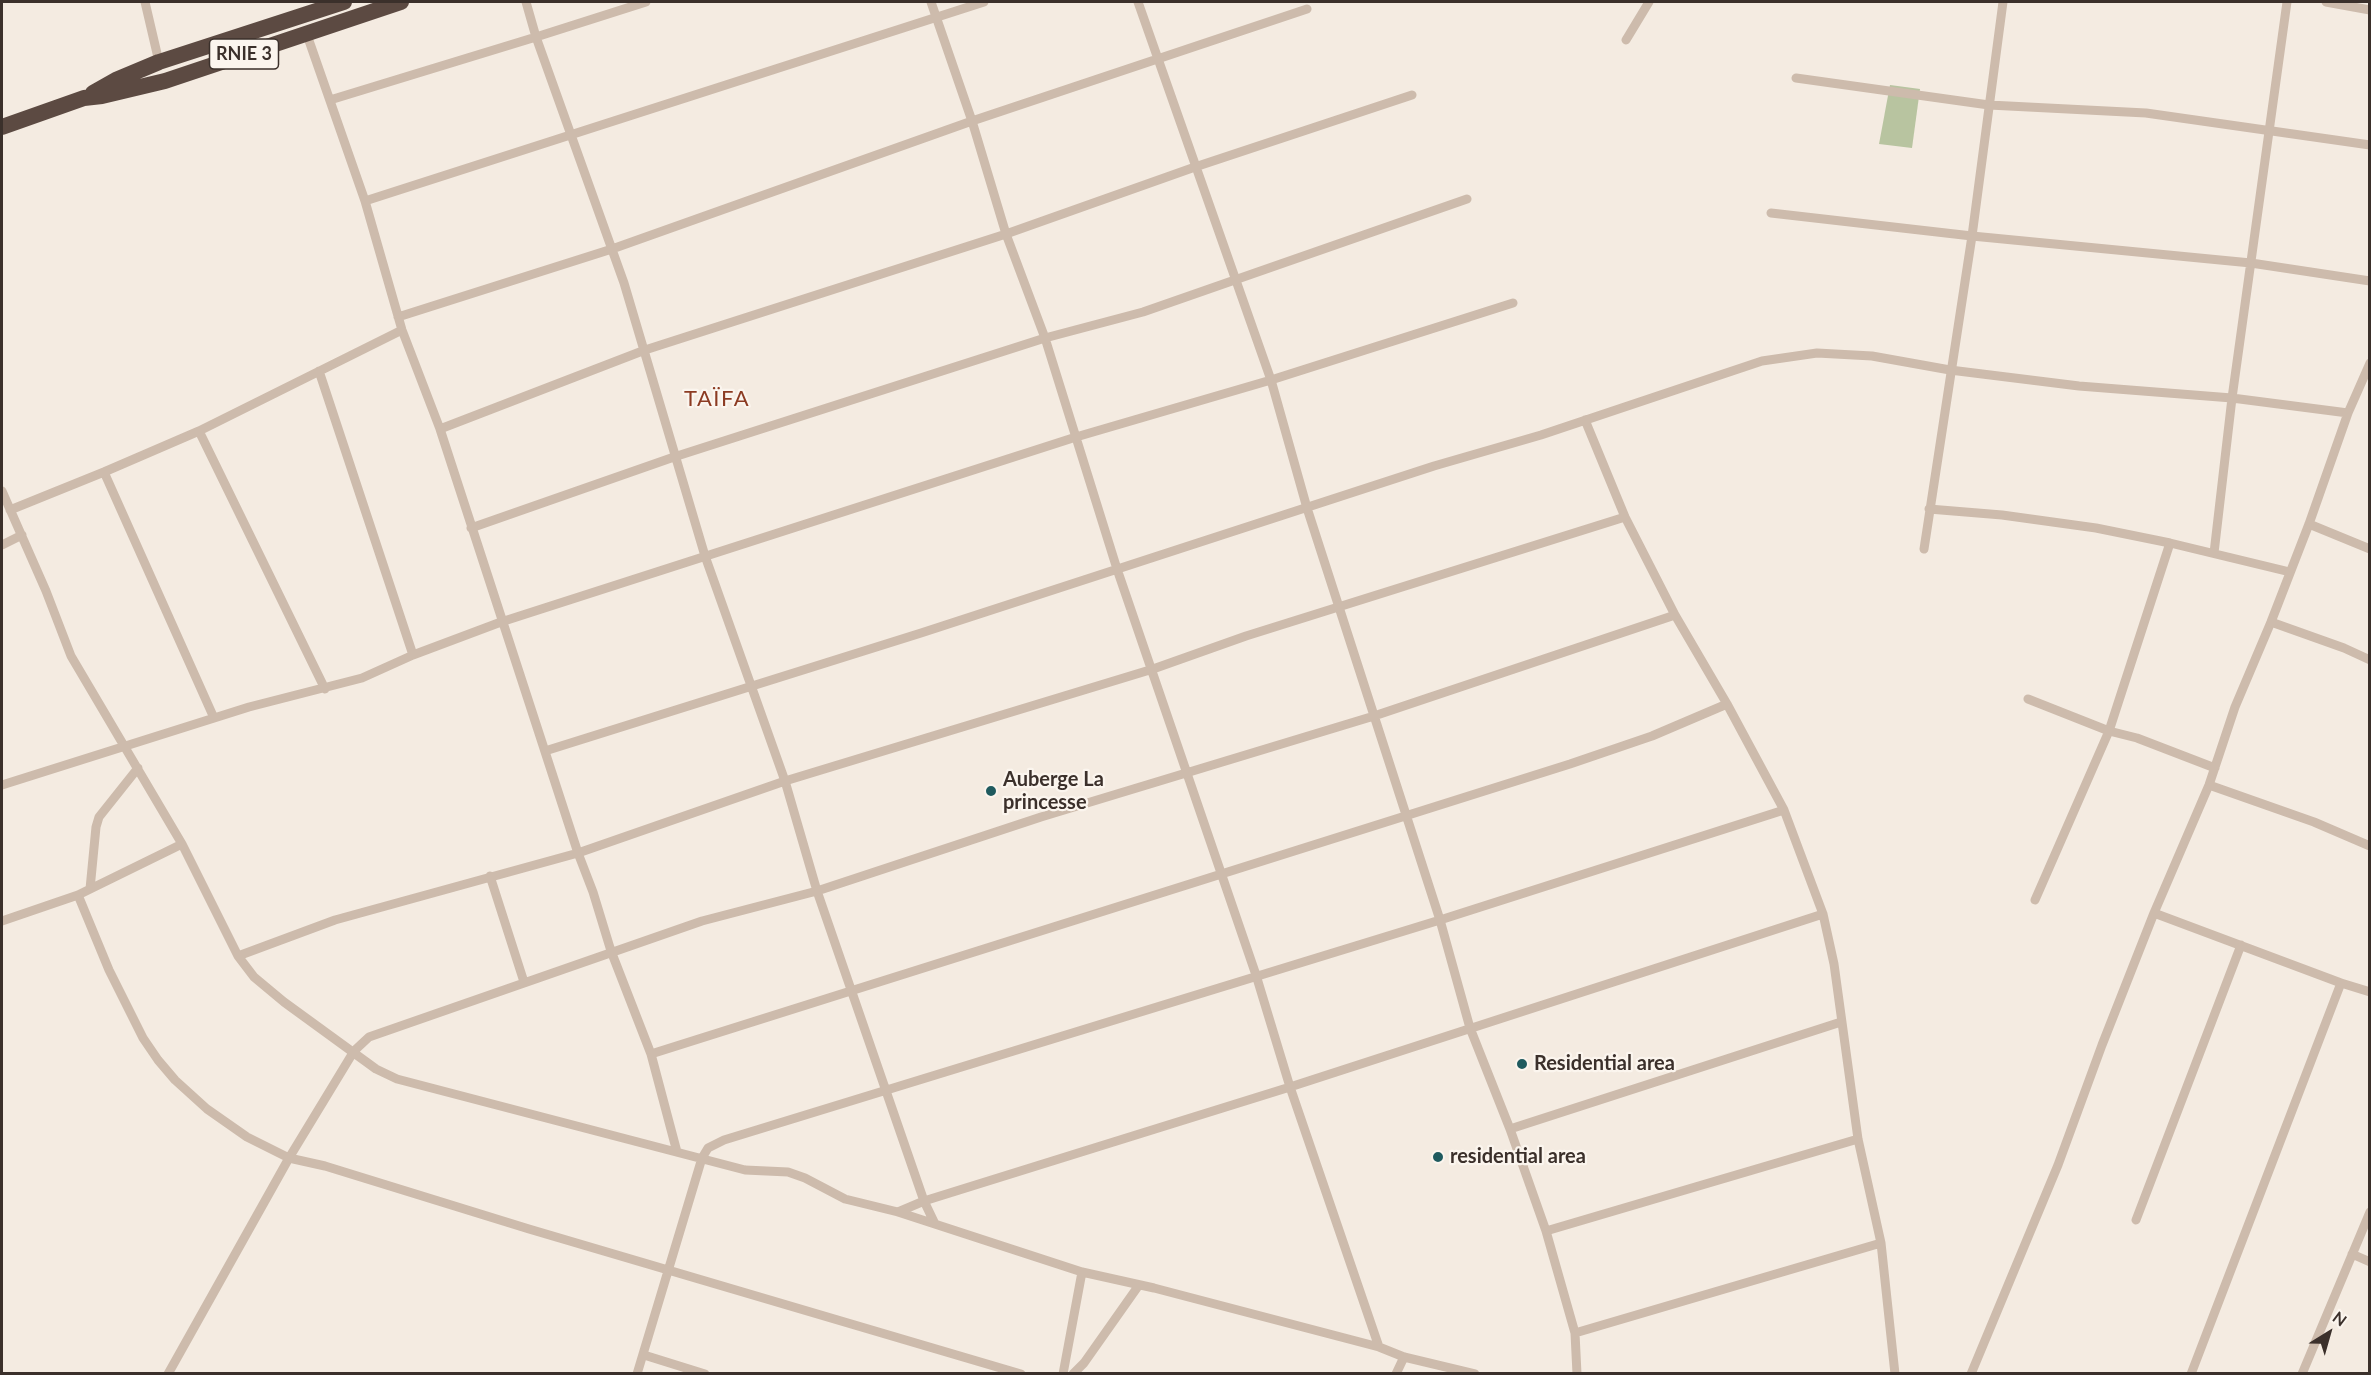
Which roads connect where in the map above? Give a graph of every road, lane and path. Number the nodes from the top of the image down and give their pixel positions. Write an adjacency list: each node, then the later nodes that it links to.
1 (145, 2): 22 (street)
2 (344, 2): 18 (highway, RNIE 3)
3 (401, 2): 16 (highway, RNIE 3)
4 (526, 2): 17 (street)
5 (646, 2): 17 (street)
6 (931, 2): 15 (street)
7 (984, 2): 15 (street)
8 (1138, 2): 21 (street)
9 (1649, 2): 19 (street)
10 (2003, 2): 27 (street)
11 (2287, 2): 30 (street)
12 (2326, 2): 14 (street)
13 (1307, 9): 21 (street)
14 (2370, 10)
15 (937, 17): 28 (street); 31 (street)
16 (306, 32): 20 (highway, RNIE 3); 26 (street)
17 (536, 38): 26 (street); 31 (street)
18 (232, 39): 20 (highway); 22 (highway, RNIE 3)
19 (1626, 40)
20 (238, 56): 25 (highway, RNIE 3)
21 (1158, 60): 28 (street); 33 (street)
22 (159, 62): 25 (highway, RNIE 3)
23 (1796, 78): 27 (street)
24 (1412, 94): 33 (street)
25 (84, 98): 29 (highway, RNIE 3)
26 (330, 100): 35 (street)
27 (1989, 105): 30 (street); 38 (street)
28 (972, 121): 37 (street); 39 (street)
29 (2, 127)
30 (2270, 132): 32 (street); 40 (street)
31 (572, 135): 35 (street); 39 (street)
32 (2370, 145)
33 (1196, 167): 37 (street); 41 (street)
34 (1467, 199): 41 (street)
35 (365, 201): 44 (street)
36 (1771, 213): 38 (street)
37 (1006, 234): 46 (street); 47 (street)
38 (1972, 236): 40 (street); 49 (street)
39 (612, 249): 44 (street); 47 (street)
40 (2251, 263): 42 (street); 52 (street)
41 (1236, 279): 46 (street); 51 (street)
42 (2370, 281)
43 (1512, 303): 51 (street)
44 (398, 317): 45 (street)
45 (402, 330): 50 (street); 55 (street)
46 (1046, 338): 57 (street); 58 (street)
47 (645, 350): 55 (street); 58 (street)
48 (2370, 363): 53 (street)
49 (1950, 370): 52 (street); 54 (street); 62 (street)
50 (319, 372): 56 (street); 80 (street)
51 (1271, 380): 57 (street); 61 (street)
52 (2232, 398): 53 (street); 72 (street)
53 (2348, 413): 65 (street)
54 (1585, 420): 61 (street); 64 (street)
55 (440, 429): 66 (street)
56 (199, 431): 59 (street); 84 (street)
57 (1076, 437): 73 (street); 74 (street)
58 (674, 457): 66 (street); 73 (street)
59 (104, 472): 63 (street); 88 (street)
60 (2, 491): 63 (street)
61 (1307, 508): 74 (street); 76 (street)
62 (1929, 509): 68 (street); 70 (street)
63 (10, 510): 67 (street)
64 (1625, 517): 76 (street); 77 (street)
65 (2309, 524): 71 (street); 75 (street)
66 (471, 528): 78 (street)
67 (22, 535): 69 (street); 90 (street)
68 (2170, 543): 72 (street); 89 (street)
69 (2, 545)
70 (1924, 549)
71 (2370, 549)
72 (2214, 553): 75 (street)
73 (705, 556): 78 (street); 83 (street)
74 (1118, 569): 82 (street); 83 (street)
75 (2290, 572): 79 (street)
76 (1339, 608): 82 (street); 87 (street)
77 (1675, 615): 86 (street); 87 (street)
78 (501, 622): 80 (street); 91 (street)
79 (2271, 622): 81 (street); 93 (street)
80 (413, 656): 84 (street)
81 (2370, 660)
82 (1153, 669): 94 (street); 95 (street)
83 (750, 686): 91 (street); 95 (street)
84 (325, 689): 88 (street)
85 (2028, 699): 89 (street)
86 (1727, 704): 98 (street); 99 (street)
87 (1374, 716): 94 (street); 99 (street)
88 (214, 718): 90 (street)
89 (2109, 731): 93 (street); 108 (street)
90 (126, 748): 92 (street); 97 (street)
91 (545, 751): 102 (street)
92 (138, 768): 100 (street); 105 (street)
93 (2215, 768): 96 (street)
94 (1186, 772): 103 (street); 106 (street)
95 (785, 781): 102 (street); 106 (street)
96 (2209, 784): 101 (street); 109 (street)
97 (2, 785)
98 (1784, 810): 110 (street); 111 (street)
99 (1407, 816): 103 (street); 111 (street)
100 (182, 844): 105 (street); 115 (street)
101 (2370, 846)
102 (578, 853): 104 (street); 114 (street)
103 (1222, 874): 116 (street); 119 (street)
104 (490, 876): 115 (street); 117 (street)
105 (90, 890): 107 (street)
106 (817, 891): 114 (street); 119 (street)
107 (78, 895): 112 (street); 130 (street)
108 (2035, 900)
109 (2154, 913): 113 (street); 158 (street)
110 (1823, 914): 121 (street); 122 (street)
111 (1440, 920): 116 (street); 122 (street)
112 (2, 921)
113 (2241, 945): 118 (street); 135 (street)
114 (611, 951): 117 (street); 124 (street)
115 (238, 956): 123 (street)
116 (1256, 975): 125 (street); 126 (street)
117 (524, 982): 123 (street)
118 (2341, 983): 120 (street); 159 (street)
119 (853, 990): 124 (street); 126 (street)
120 (2370, 992)
121 (1841, 1022): 127 (street); 128 (street)
122 (1470, 1028): 125 (street); 127 (street)
123 (354, 1051): 129 (street); 130 (street)
124 (651, 1054): 129 (street)
125 (1290, 1087): 132 (street); 145 (street)
126 (886, 1090): 131 (street); 132 (street)
127 (1510, 1129): 137 (street)
128 (1858, 1139): 137 (street); 138 (street)
129 (677, 1152): 131 (street)
130 (289, 1158): 141 (street); 148 (street)
131 (702, 1158): 133 (street); 141 (street)
132 (924, 1201): 133 (street); 136 (street)
133 (898, 1212): 136 (street)
134 (2370, 1212): 139 (street)
135 (2136, 1220)
136 (935, 1224): 142 (street)
137 (1546, 1231): 144 (street)
138 (1881, 1243): 144 (street); 157 (street)
139 (2352, 1254): 140 (street); 160 (street)
140 (2370, 1262)
141 (669, 1270): 146 (street); 151 (street)
142 (1082, 1272): 143 (street); 152 (street)
143 (1140, 1285): 145 (street); 153 (street)
144 (1575, 1333): 156 (street)
145 (1379, 1347): 147 (street)
146 (644, 1355): 149 (street); 150 (street)
147 (1404, 1357): 154 (street); 155 (street)
148 (168, 1374)
149 (637, 1374)
150 (705, 1374)
151 (1022, 1374)
152 (1063, 1374)
153 (1073, 1374)
154 (1395, 1374)
155 (1475, 1374)
156 (1577, 1374)
157 (1895, 1374)
158 (1971, 1374)
159 (2191, 1374)
160 (2302, 1374)

